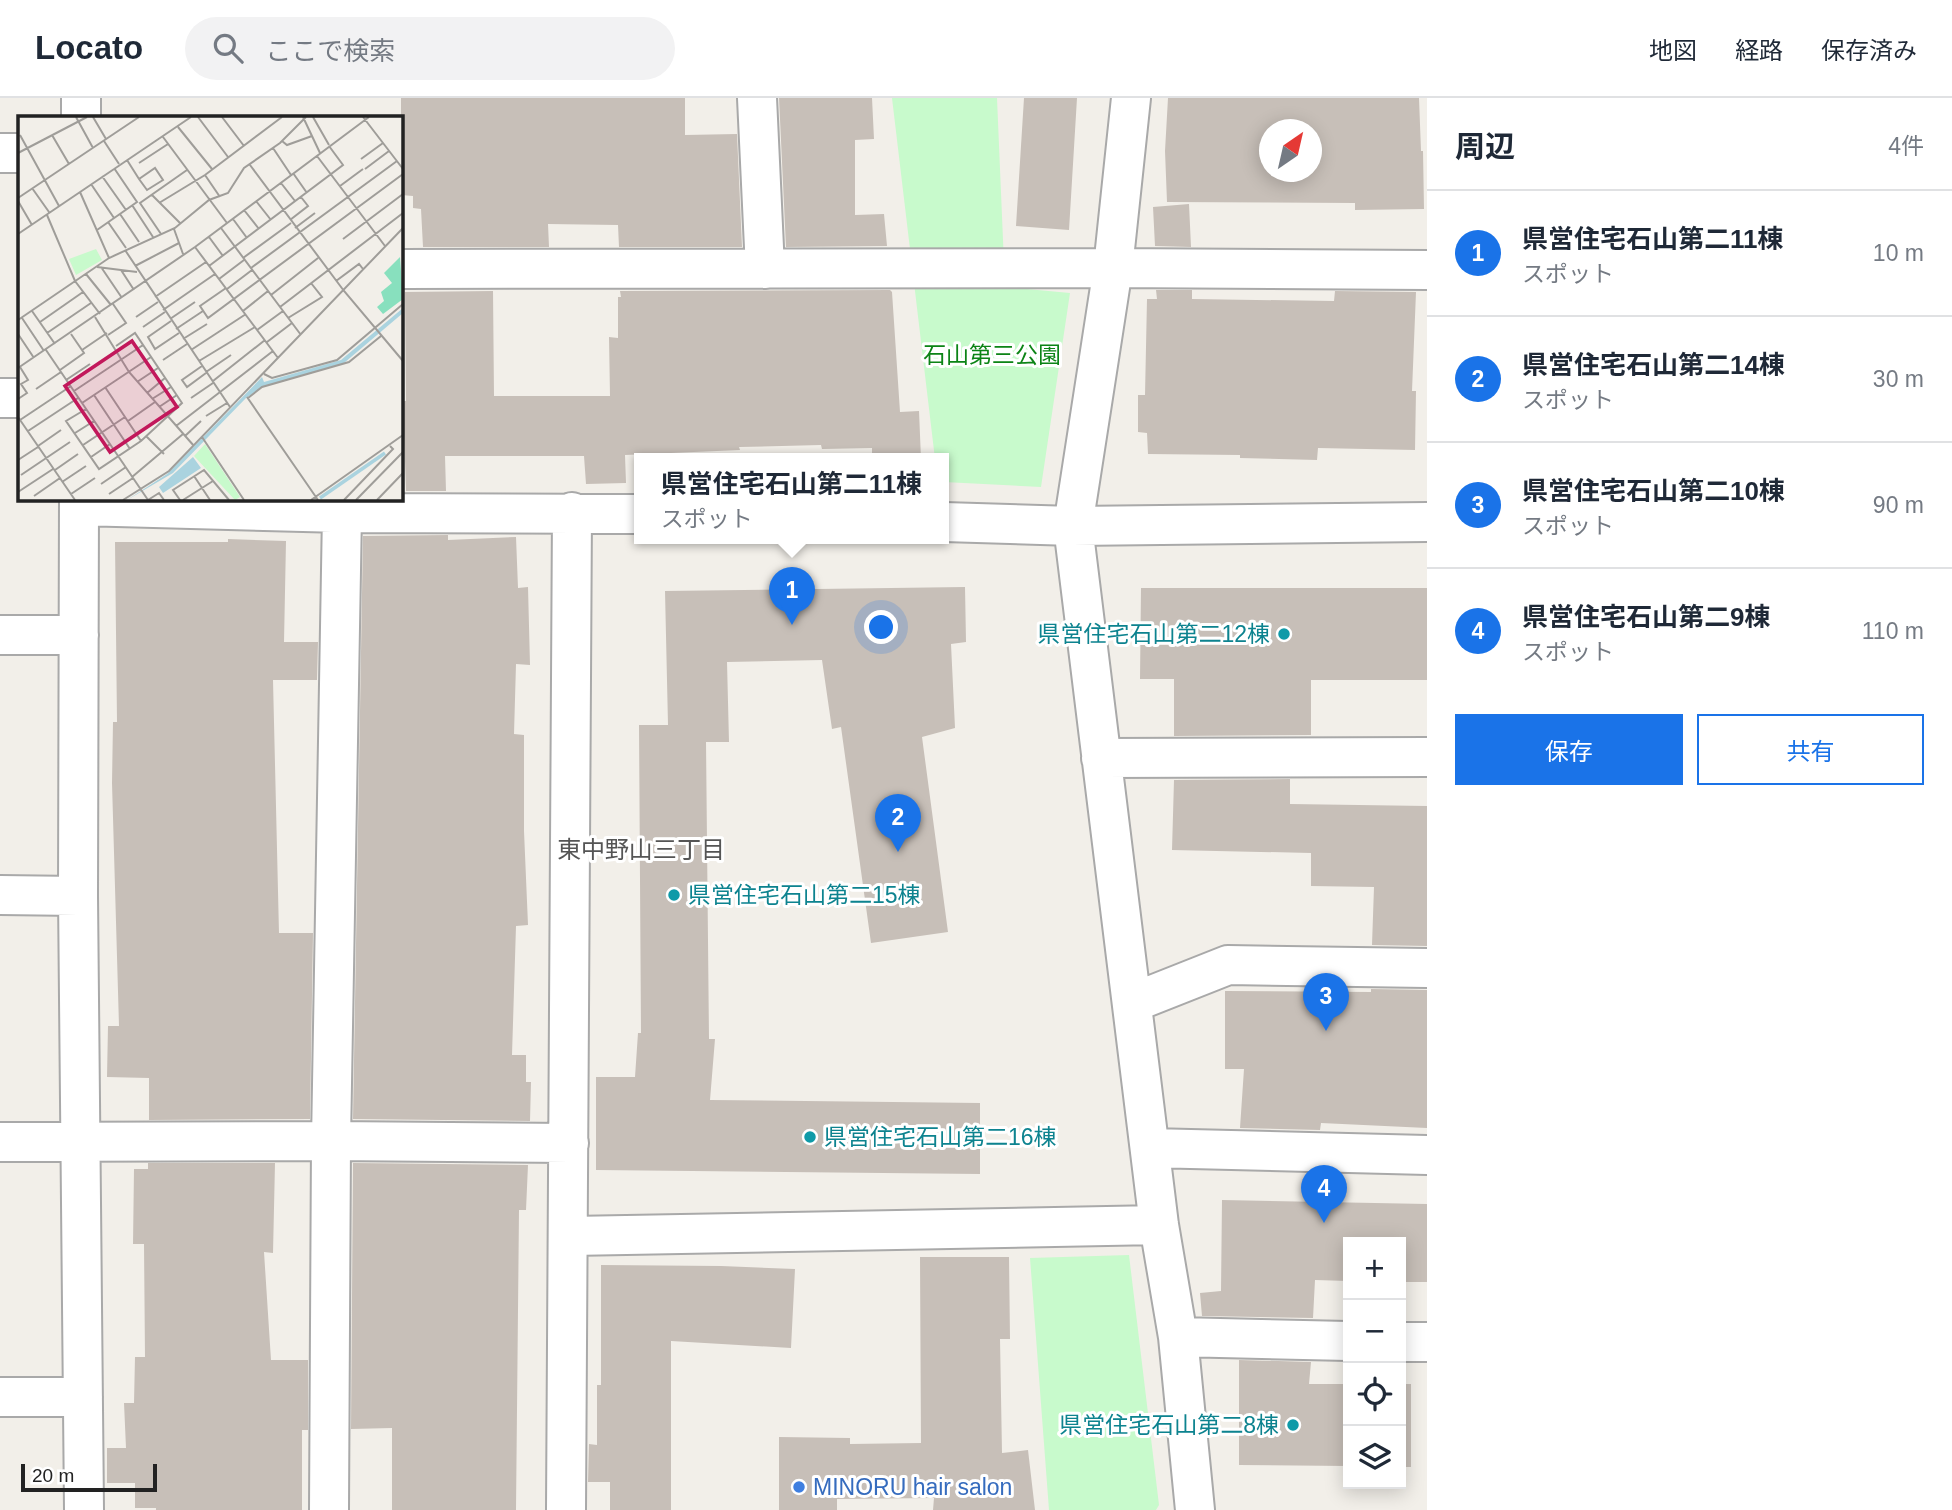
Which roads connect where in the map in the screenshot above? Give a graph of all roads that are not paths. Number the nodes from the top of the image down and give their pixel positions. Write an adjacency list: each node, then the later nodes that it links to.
1 (80, 98): 4 (street)
2 (757, 98): 9 (street)
3 (1131, 98): 7 (street)
4 (81, 116)
5 (0, 153): 6 (street)
6 (18, 153)
7 (1113, 268): 9 (street); 10 (street); 19 (street)
8 (402, 269): 9 (street)
9 (765, 269)
10 (1427, 270)
11 (0, 398): 12 (street)
12 (18, 398)
13 (79, 502): 14 (street); 21 (street)
14 (342, 513): 15 (street); 28 (street)
15 (572, 513): 16 (street); 31 (street)
16 (634, 514)
17 (949, 522): 19 (street)
18 (1427, 522): 19 (street)
19 (1073, 526): 23 (street)
20 (0, 635): 21 (street)
21 (79, 635): 25 (street)
22 (1427, 757): 23 (street)
23 (1101, 758): 27 (street)
24 (0, 895): 25 (street)
25 (78, 896): 30 (street)
26 (1427, 968): 27 (street)
27 (1132, 1003): 32 (street)
28 (331, 1141): 30 (street); 31 (street); 43 (street)
29 (0, 1142): 30 (street)
30 (79, 1142): 41 (street)
31 (569, 1143): 35 (street)
32 (1150, 1148): 33 (street); 34 (street)
33 (1427, 1155)
34 (1159, 1225): 35 (street); 36 (street)
35 (570, 1236): 44 (street)
36 (1178, 1337): 37 (street); 45 (street)
37 (1343, 1341)
38 (1406, 1342): 39 (street)
39 (1427, 1342)
40 (0, 1397): 41 (street)
41 (83, 1397): 42 (street)
42 (84, 1510)
43 (329, 1510)
44 (566, 1510)
45 (1195, 1510)

